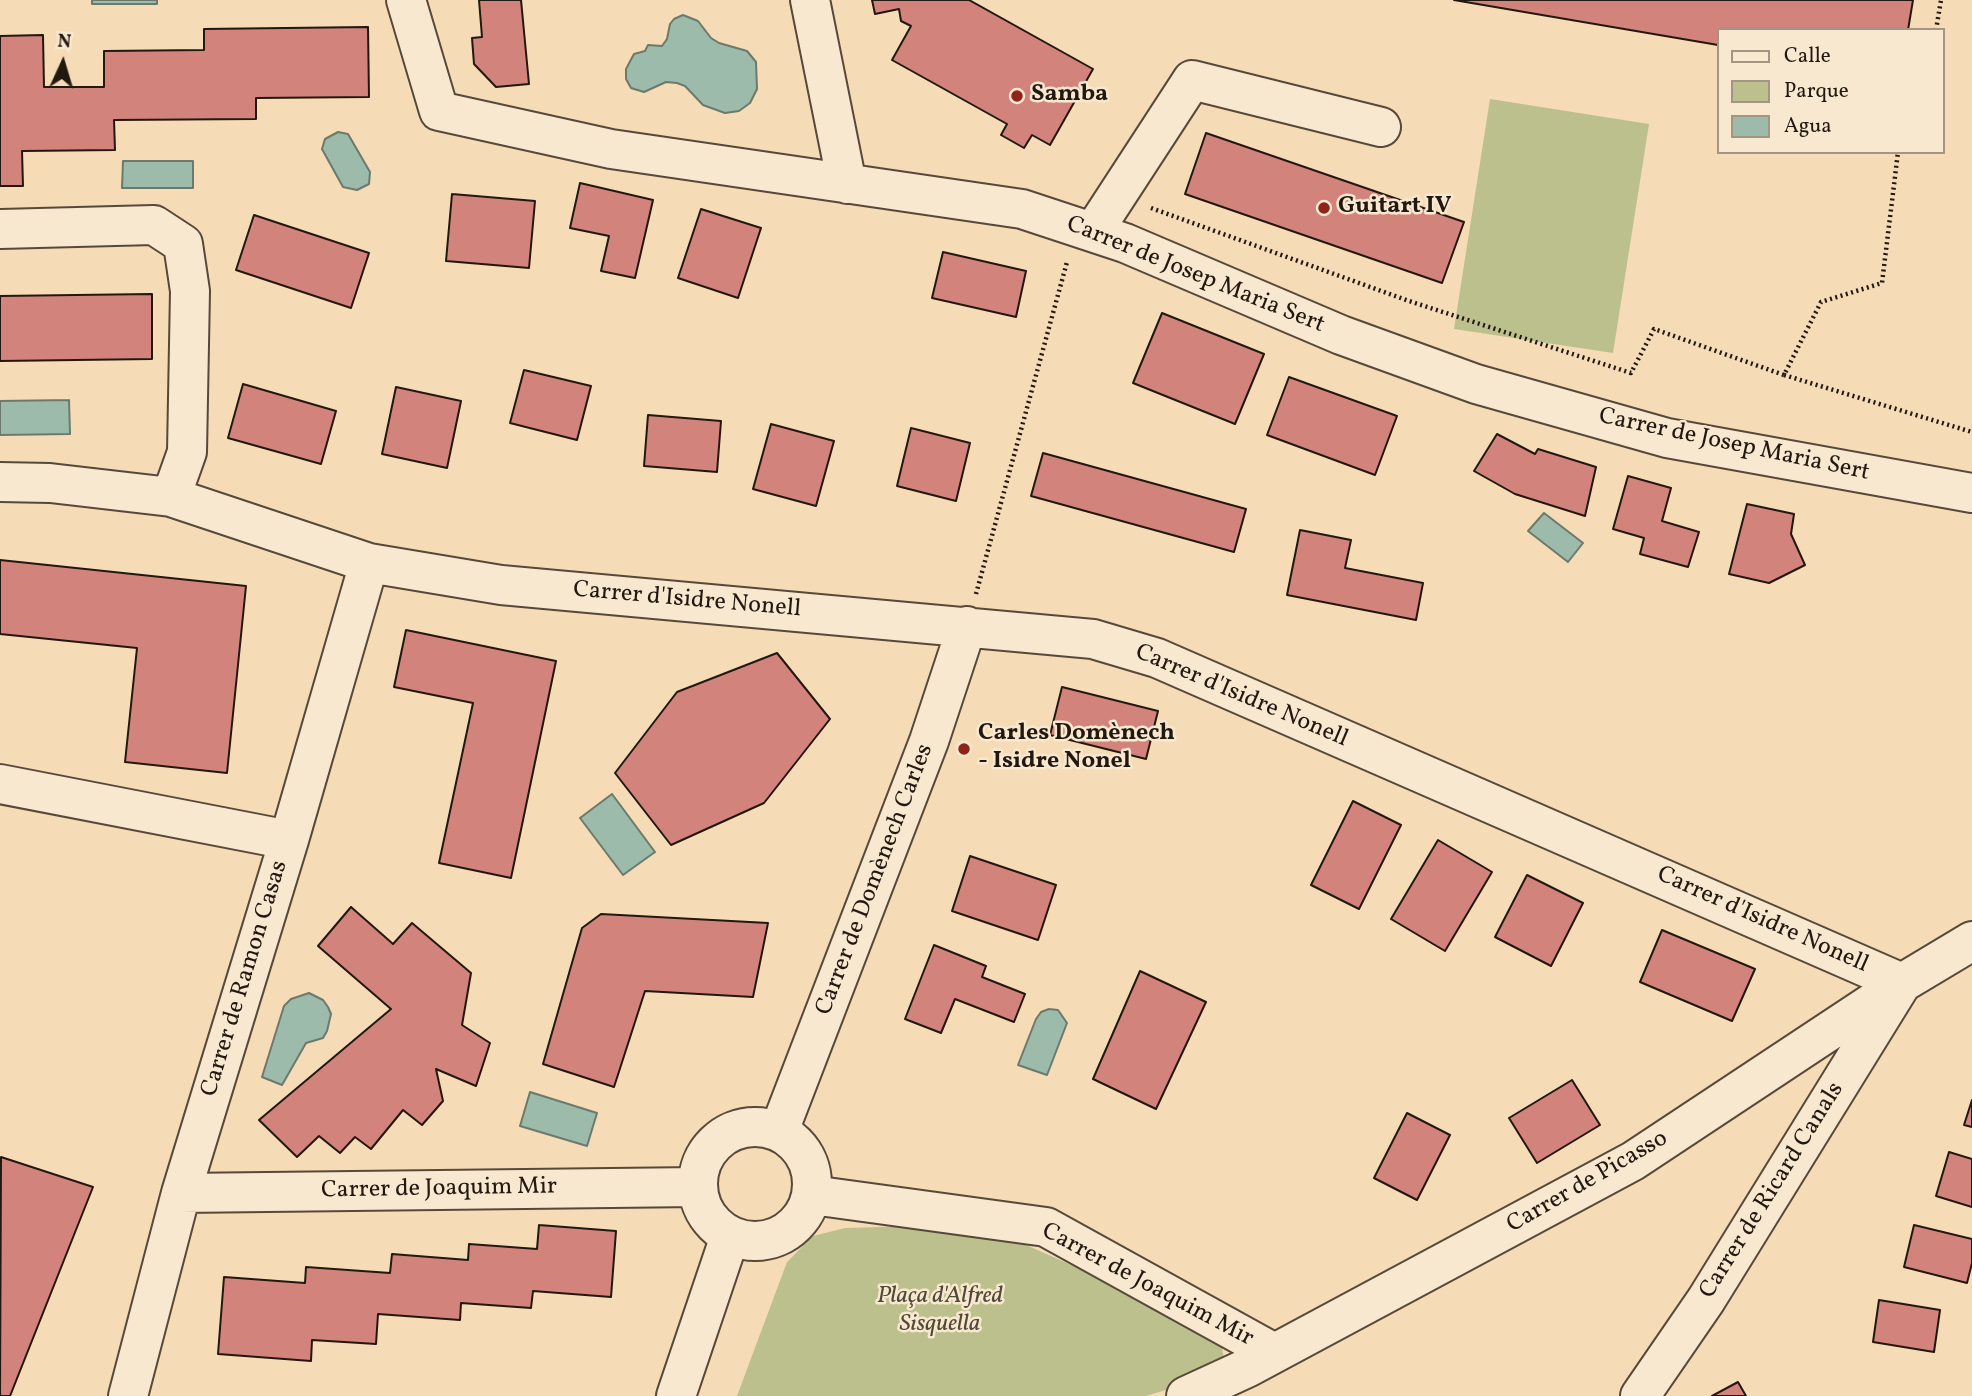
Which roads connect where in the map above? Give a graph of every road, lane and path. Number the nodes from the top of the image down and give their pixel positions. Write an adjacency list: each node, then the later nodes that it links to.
1 (406, 0): 7 (street, Carrer de Josep Maria Sert)
2 (810, 0): 7 (street)
3 (1941, 0): 4 (path)
4 (1936, 28)
5 (1381, 127): 9 (street)
6 (1898, 154): 10 (path)
7 (847, 184): 9 (street, Carrer de Josep Maria Sert)
8 (0, 229): 14 (street)
9 (1098, 234): 10 (path); 13 (street, Carrer de Josep Maria Sert); 16 (path)
10 (1784, 375): 11 (path)
11 (1972, 432)
12 (0, 482): 14 (street, Carrer d'Isidre Nonell)
13 (1972, 493)
14 (171, 497): 15 (street, Carrer d'Isidre Nonell)
15 (369, 563): 16 (street, Carrer d'Isidre Nonell); 18 (street, Carrer de Ramon Casas)
16 (967, 626): 20 (street, Carrer d'Isidre Nonell); 21 (street, Carrer de Domènech Carles)
17 (0, 784): 18 (street)
18 (289, 840): 23 (street, Carrer de Ramon Casas)
19 (1972, 941): 20 (street, Carrer de Picasso)
20 (1902, 983): 26 (street, Carrer de Picasso); 30 (street, Carrer de Ricard Canals)
21 (779, 1131): 22 (street); 24 (street)
22 (697, 1187): 23 (street, Carrer de Joaquim Mir); 25 (street)
23 (181, 1193): 27 (street, Carrer de Ramon Casas)
24 (812, 1195): 25 (street); 26 (street, Carrer de Joaquim Mir)
25 (730, 1236): 28 (street)
26 (1256, 1372): 29 (street, Carrer de Picasso)
27 (128, 1396)
28 (676, 1396)
29 (1186, 1396)
30 (1640, 1396)

